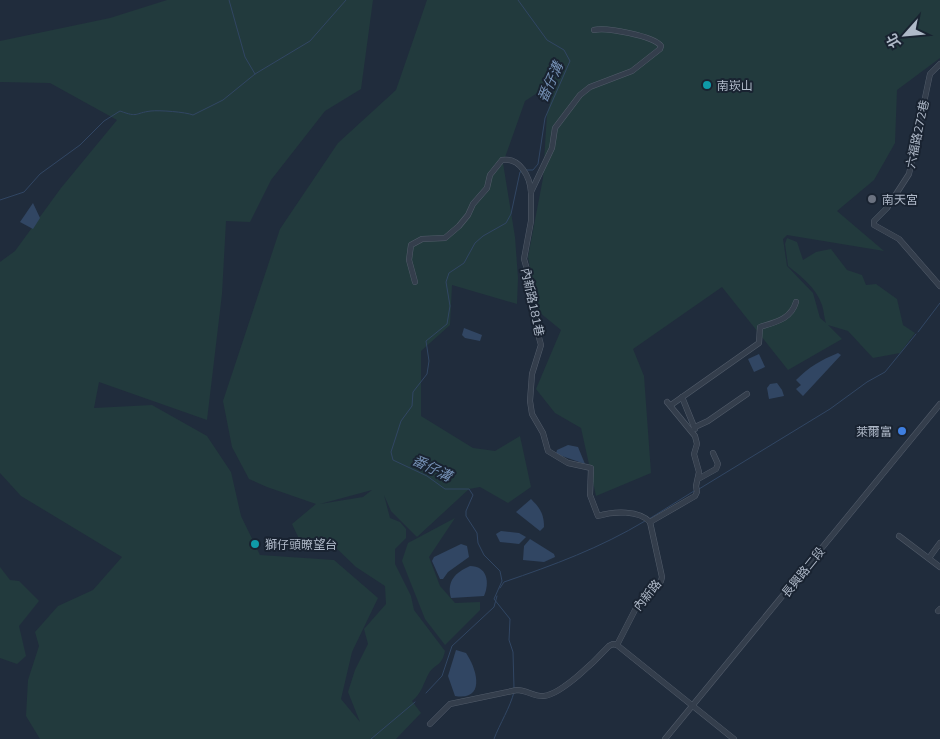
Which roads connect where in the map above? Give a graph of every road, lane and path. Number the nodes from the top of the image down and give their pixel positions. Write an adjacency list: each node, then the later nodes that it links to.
1 (594, 30): 3 (street, 內新路181巷)
2 (940, 64): 5 (street, 六福路272巷)
3 (531, 192): 4 (street); 14 (street, 內新路181巷)
4 (415, 282)
5 (940, 286)
6 (796, 302): 8 (street)
7 (747, 394): 10 (street)
8 (682, 397): 10 (street); 11 (street)
9 (940, 404): 20 (street, 長興路二段)
10 (695, 427): 11 (street)
11 (693, 434): 13 (street)
12 (713, 454): 13 (street)
13 (698, 479): 14 (street)
14 (650, 522): 19 (street, 內新路)
15 (899, 536): 17 (street)
16 (940, 543): 17 (street)
17 (929, 558): 18 (street)
18 (940, 567)
19 (617, 645): 20 (street); 21 (street)
20 (693, 704): 22 (street, 長興路二段); 23 (street)
21 (430, 724)
22 (665, 739)
23 (734, 739)

